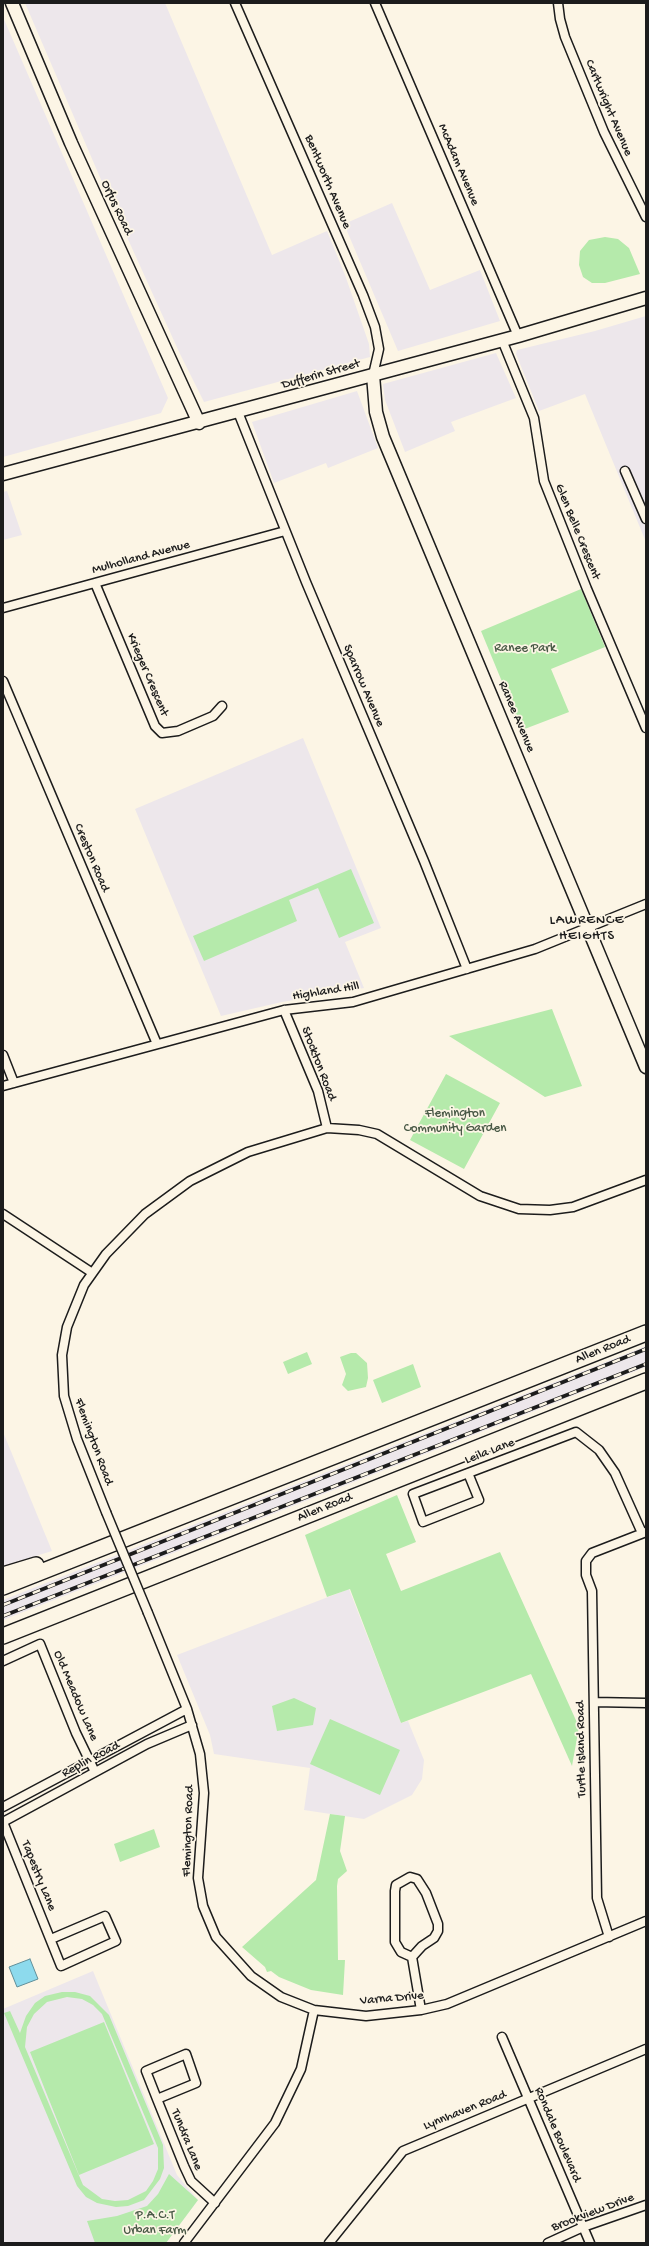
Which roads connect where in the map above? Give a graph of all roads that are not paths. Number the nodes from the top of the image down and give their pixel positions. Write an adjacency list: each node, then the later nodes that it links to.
1 (12, 3): 11 (street, Orfus Road)
2 (235, 3): 9 (street, Bentworth Avenue)
3 (375, 3): 7 (street, McAdam Avenue)
4 (558, 3): 5 (street, Cartwright Avenue)
5 (646, 217)
6 (646, 298): 7 (street, Dufferin Street)
7 (518, 336): 8 (street, Dufferin Street)
8 (502, 340): 9 (street, Dufferin Street); 20 (street, Glen Belle Crescent)
9 (373, 375): 10 (street, Dufferin Street); 22 (street, Ranee Avenue)
10 (238, 412): 11 (street, Dufferin Street); 15 (street, Sparrow Avenue)
11 (199, 423): 13 (street, Dufferin Street)
12 (625, 471): 14 (street)
13 (3, 474)
14 (646, 519)
15 (285, 531): 16 (street, Mulholland Avenue); 23 (street, Sparrow Avenue)
16 (95, 583): 17 (street, Mulholland Avenue); 19 (street, Krieger Crescent)
17 (3, 608)
18 (3, 681): 25 (street, Creston Road)
19 (222, 706)
20 (646, 728)
21 (646, 904): 22 (street, Highland Hill)
22 (588, 927): 23 (street, Highland Hill); 27 (street, Ranee Avenue)
23 (467, 969): 24 (street, Highland Hill)
24 (284, 1010): 25 (street, Highland Hill); 30 (street, Stockton Road)
25 (158, 1044): 28 (street, Highland Hill)
26 (3, 1055): 28 (street)
27 (646, 1066)
28 (14, 1083): 29 (street, Highland Hill)
29 (3, 1086)
30 (327, 1128): 31 (street, Flemington Road); 33 (street, Flemington Road)
31 (646, 1180)
32 (3, 1214): 33 (street)
33 (91, 1272): 47 (street, Flemington Road, bridge)
34 (646, 1333): 38 (highway, Allen Road)
35 (646, 1381): 41 (highway, Allen Road)
36 (468, 1473): 36 (street, Leila Lane); 37 (street, Leila Lane)
37 (644, 1533): 45 (street, Turtle Island Road)
38 (85, 1556): 39 (highway); 40 (highway, Allen Road)
39 (3, 1576)
40 (3, 1587)
41 (102, 1597): 42 (highway, Allen Road); 43 (highway)
42 (3, 1636)
43 (3, 1644)
44 (3, 1661): 49 (street, Old Meadow Lane)
45 (594, 1702): 46 (street); 54 (street, Turtle Island Road)
46 (646, 1703)
47 (187, 1709): 48 (street, Flemington Road); 49 (street, Replin Road)
48 (192, 1725): 50 (street, Replin Road); 57 (street, Flemington Road)
49 (90, 1762): 50 (street, Old Meadow Lane); 51 (street, Replin Road)
50 (95, 1772): 52 (street, Replin Road)
51 (3, 1807)
52 (3, 1822): 55 (street, Tapestry Lane)
53 (646, 1921): 54 (street, Varna Drive)
54 (608, 1936): 58 (street, Varna Drive)
55 (50, 1939): 55 (street, Tapestry Lane)
56 (412, 1957): 56 (street); 58 (street)
57 (314, 2010): 58 (street, Varna Drive); 63 (street)
58 (421, 2010)
59 (502, 2037): 61 (street, Rondale Boulevard)
60 (646, 2049): 61 (street, Lynnhaven Road)
61 (528, 2098): 65 (street, Rondale Boulevard); 67 (street, Lynnhaven Road)
62 (157, 2099): 62 (street, Tundra Lane); 63 (street, Tundra Lane)
63 (215, 2203): 66 (street)
64 (646, 2205): 65 (street, Brookview Drive)
65 (583, 2227): 68 (street, Brookview Drive); 69 (street, Rondale Boulevard)
66 (184, 2243)
67 (329, 2243)
68 (548, 2243)
69 (590, 2243)

